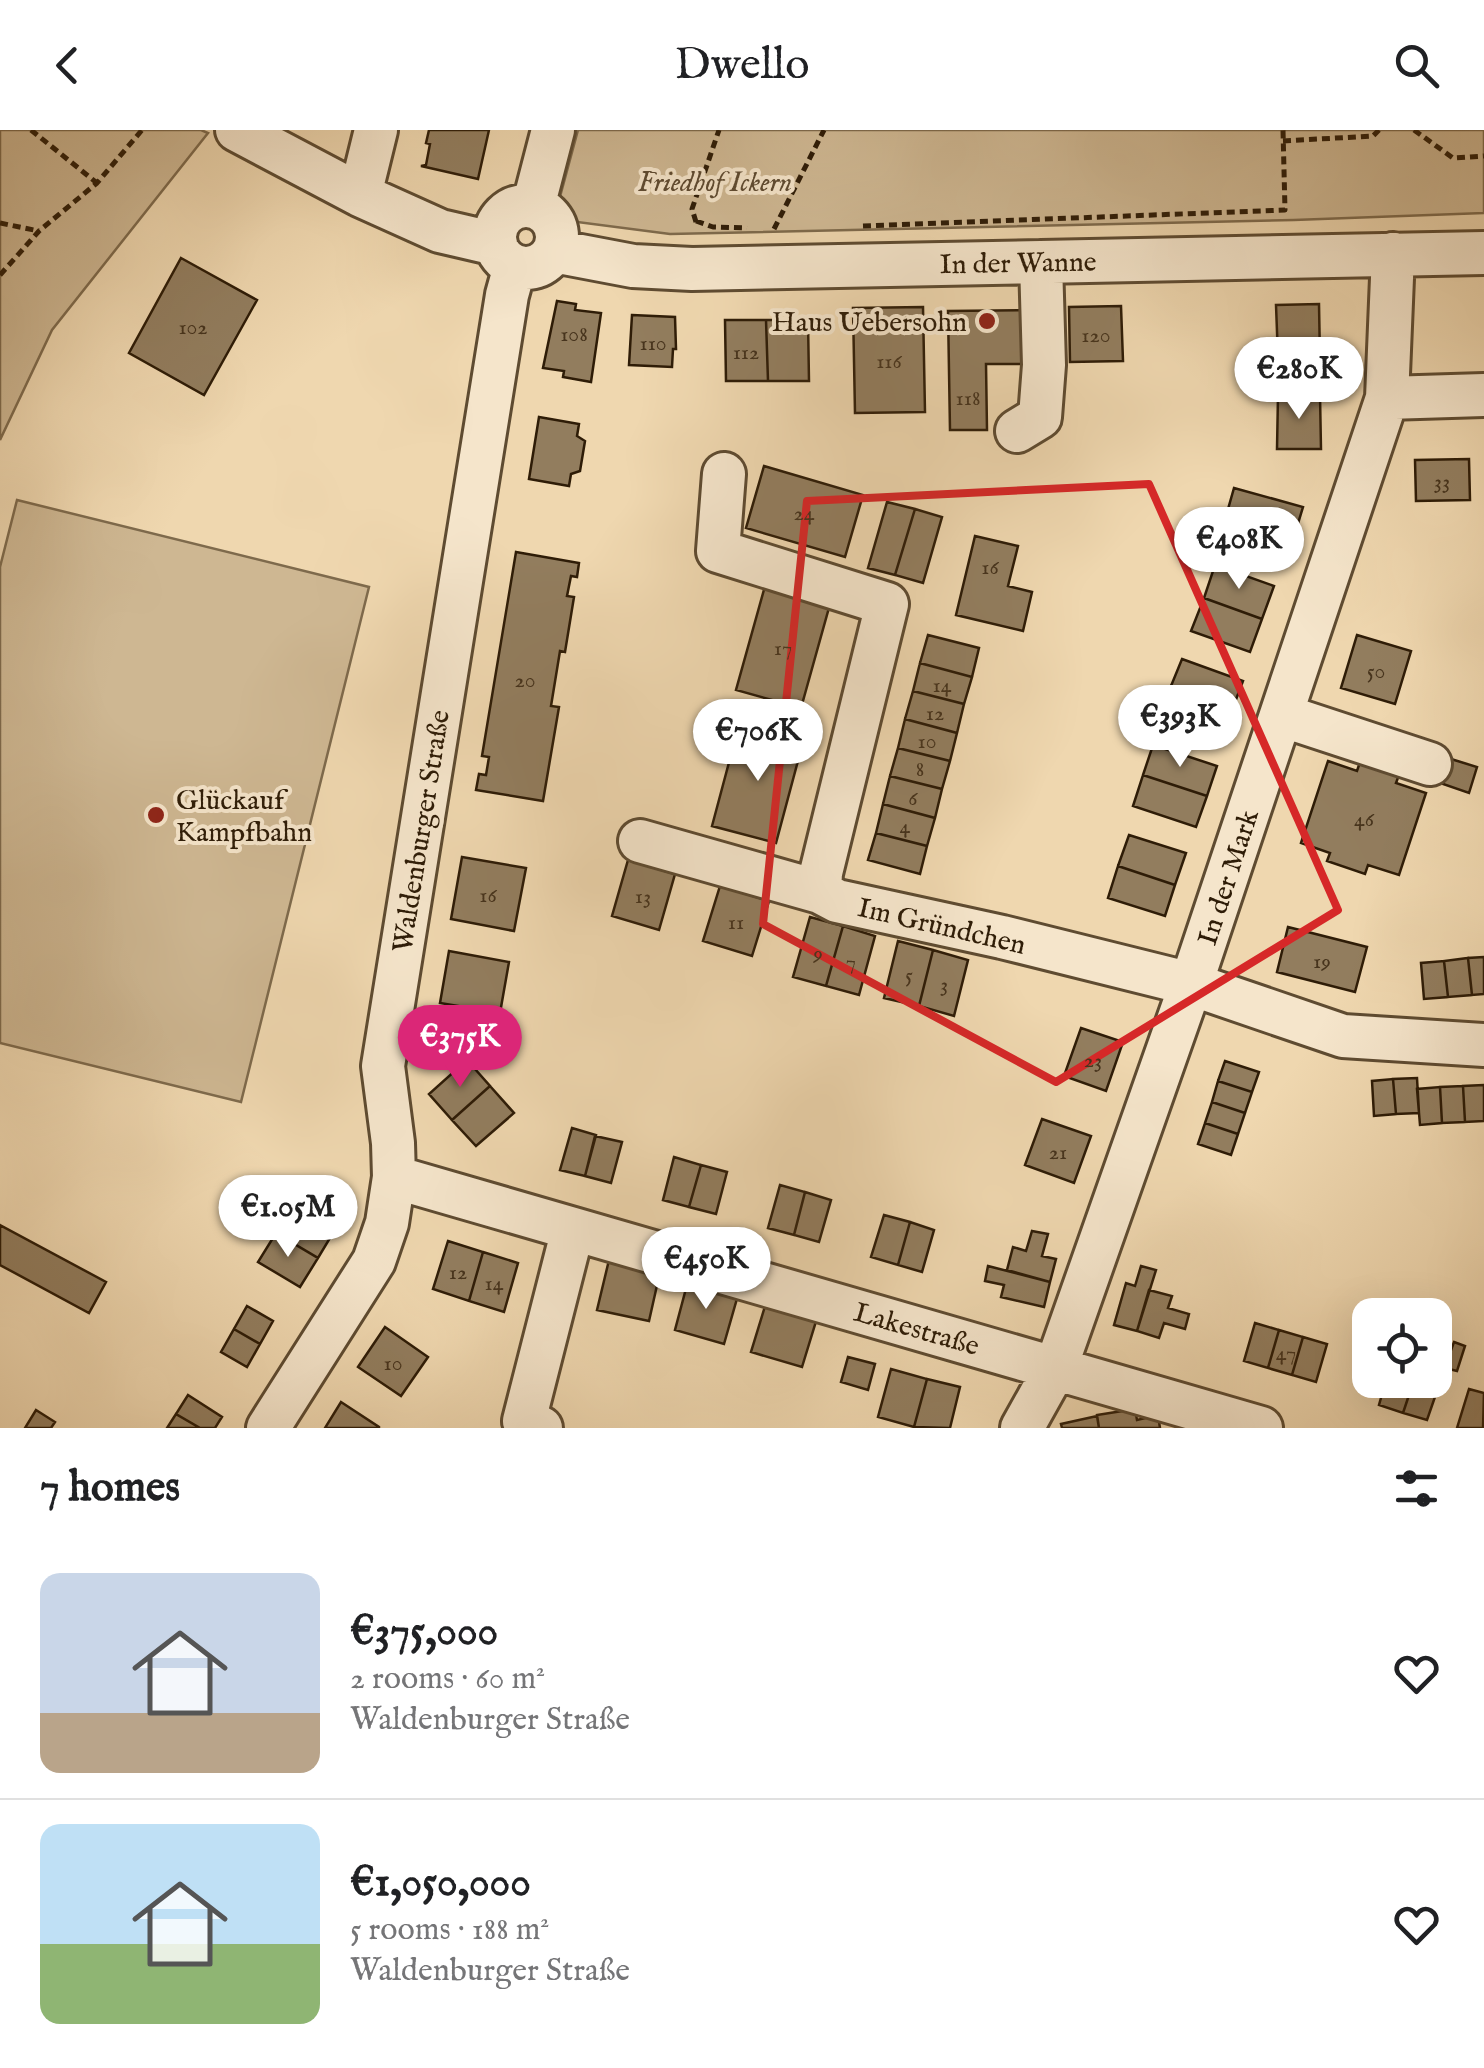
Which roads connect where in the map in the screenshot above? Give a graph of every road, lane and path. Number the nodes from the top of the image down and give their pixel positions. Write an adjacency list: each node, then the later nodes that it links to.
1 (31, 130): 15 (path)
2 (142, 130): 15 (path)
3 (237, 130): 16 (street, In der Wanne)
4 (376, 130): 16 (street)
5 (553, 130): 22 (street)
6 (719, 130): 17 (path)
7 (824, 130): 17 (path)
8 (1283, 130): 13 (path)
9 (1330, 130): 12 (path)
10 (1378, 130): 12 (path)
11 (1414, 130): 14 (path)
12 (1330, 138): 13 (path)
13 (1283, 141): 19 (path)
14 (1484, 156)
15 (97, 183): 20 (path)
16 (360, 196): 22 (street, In der Wanne)
17 (696, 221): 25 (path)
18 (0, 223): 20 (path)
19 (853, 226)
20 (39, 230): 26 (path)
21 (1484, 252): 23 (street, In der Wanne)
22 (522, 254): 25 (street, In der Wanne); 37 (street, Waldenburger Straße)
23 (1393, 254): 24 (street, In der Wanne); 28 (street, In der Mark)
24 (1040, 262): 25 (street, In der Wanne); 29 (street)
25 (692, 269)
26 (0, 275)
27 (1484, 395): 28 (street)
28 (1387, 398): 31 (street, In der Mark)
29 (1017, 431)
30 (724, 474): 34 (street, Im Gründchen)
31 (1281, 715): 32 (street); 35 (street, In der Mark)
32 (1430, 764)
33 (640, 841): 34 (street)
34 (820, 892): 35 (street, Im Gründchen)
35 (1191, 984): 36 (street, Im Gründchen); 39 (street, In der Mark)
36 (1484, 1045)
37 (394, 1177): 38 (street, Lakestraße); 40 (street, Waldenburger Straße)
38 (573, 1229): 39 (street, Lakestraße); 41 (street)
39 (1056, 1367): 42 (street, In der Mark); 43 (street, Lakestraße)
40 (268, 1428)
41 (541, 1428)
42 (1022, 1428)
43 (1261, 1428)

